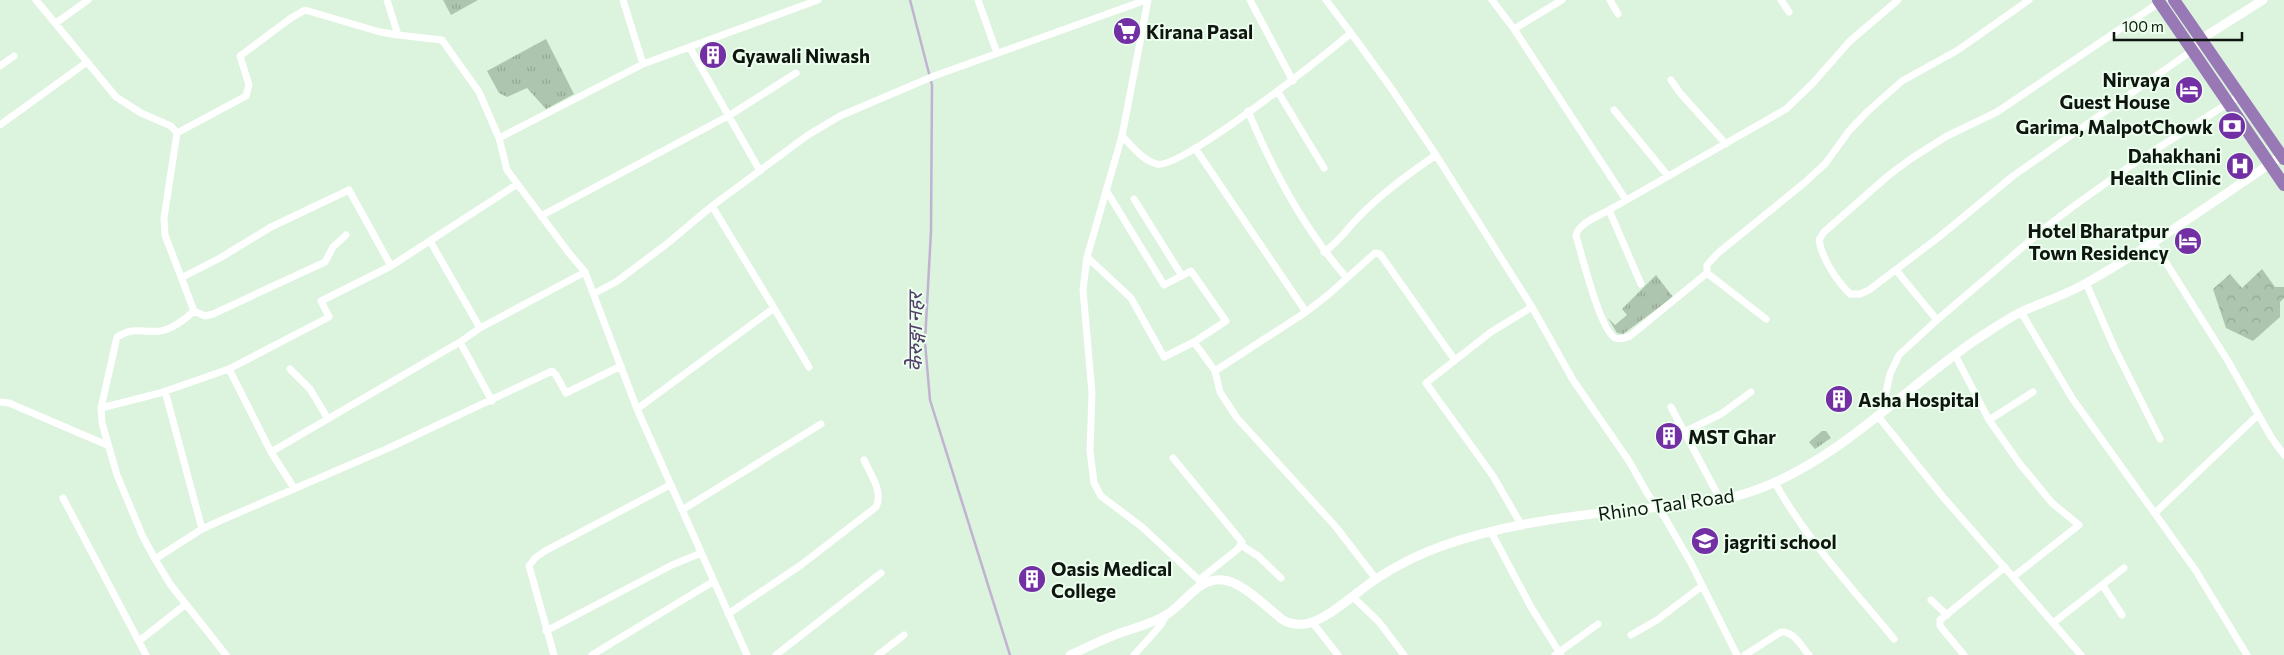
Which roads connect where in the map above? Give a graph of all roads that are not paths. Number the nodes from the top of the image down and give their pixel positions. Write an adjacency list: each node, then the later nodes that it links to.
1 (36, 0): 21 (street)
2 (88, 0): 21 (street)
3 (387, 0): 24 (street)
4 (623, 0): 31 (street)
5 (818, 0): 26 (street)
6 (978, 0): 28 (street)
7 (1147, 0): 28 (street); 44 (street)
8 (1250, 0): 35 (street)
9 (1326, 0): 23 (street)
10 (1492, 0): 22 (street)
11 (1562, 0): 22 (street)
12 (1610, 0): 20 (street)
13 (1781, 0): 19 (street)
14 (1898, 0): 46 (street)
15 (2028, 0): 70 (street)
16 (2174, 0): 25 (highway)
17 (2264, 0): 25 (street)
18 (2159, 1): 27 (highway); 68 (street)
19 (1789, 12)
20 (1618, 14)
21 (56, 24): 30 (street)
22 (1514, 29): 58 (street)
23 (1352, 33): 35 (street); 48 (street)
24 (398, 35): 43 (street); 45 (street)
25 (2202, 40): 27 (street); 37 (highway)
26 (690, 48): 31 (street); 41 (street)
27 (2193, 50): 38 (highway); 68 (street)
28 (997, 53): 52 (street)
29 (14, 56): 32 (street)
30 (87, 62): 42 (street); 43 (street)
31 (643, 64): 45 (street)
32 (0, 66)
33 (796, 74): 41 (street)
34 (1672, 80): 46 (street)
35 (1293, 81): 36 (street)
36 (1278, 92): 40 (street); 51 (street)
37 (2240, 95): 38 (street); 49 (highway)
38 (2229, 103): 50 (highway); 83 (street)
39 (1614, 110): 53 (street)
40 (1248, 111): 47 (street); 65 (street)
41 (730, 115): 52 (street); 61 (street)
42 (0, 125)
43 (177, 133): 72 (street)
44 (1122, 136): 47 (street); 56 (street)
45 (499, 138): 55 (street)
46 (1726, 144): 53 (street)
47 (1195, 148): 80 (street)
48 (1436, 155): 65 (street); 77 (street)
49 (2283, 157): 50 (street, Rhino Taal Road)
50 (2270, 164): 54 (highway); 64 (street, Rhino Taal Road)
51 (1324, 168)
52 (760, 171): 59 (street)
53 (1668, 176): 58 (street)
54 (2284, 183)
55 (516, 185): 61 (street); 63 (street)
56 (1106, 190): 66 (street); 71 (street)
57 (1134, 199): 71 (street)
58 (1626, 200): 60 (street)
59 (712, 206): 76 (street); 78 (street)
60 (1609, 210): 70 (street); 74 (street)
61 (541, 216): 69 (street)
62 (346, 235): 79 (street)
63 (430, 241): 67 (street); 84 (street)
64 (2153, 242): 75 (street, Rhino Taal Road); 103 (street)
65 (1324, 252): 73 (street)
66 (1087, 257): 86 (street); 135 (street)
67 (391, 266): 72 (street); 91 (street)
68 (1896, 270): 83 (street)
69 (585, 272): 76 (street); 84 (street)
70 (1707, 273): 82 (street)
71 (1182, 276): 86 (street)
72 (183, 277): 79 (street)
73 (1346, 278): 80 (street); 88 (street)
74 (1641, 284)
75 (2086, 284): 81 (street, Rhino Taal Road); 108 (street)
76 (595, 293): 89 (street)
77 (1532, 307): 88 (street); 119 (street)
78 (774, 308): 90 (street); 101 (street)
79 (194, 311): 100 (street)
80 (1306, 312): 93 (street)
81 (2020, 312): 87 (street, Rhino Taal Road); 121 (street)
82 (1766, 319)
83 (1937, 320): 102 (street)
84 (480, 328): 85 (street)
85 (460, 342): 97 (street); 104 (street)
86 (1194, 342): 93 (street)
87 (1955, 355): 102 (street, Rhino Taal Road); 105 (street)
88 (1454, 359): 122 (street)
89 (621, 366): 97 (street); 101 (street)
90 (809, 367)
91 (229, 369): 94 (street); 110 (street)
92 (290, 369): 104 (street)
93 (1215, 371): 133 (street)
94 (164, 392): 100 (street); 123 (street)
95 (1751, 392): 107 (street)
96 (2033, 392): 105 (street)
97 (492, 401): 116 (street)
98 (0, 402): 109 (street)
99 (1671, 407): 107 (street)
100 (101, 408): 109 (street)
101 (637, 409): 115 (street)
102 (1879, 413): 114 (street, Rhino Taal Road); 128 (street)
103 (2258, 415): 111 (street); 121 (street)
104 (328, 419): 110 (street)
105 (1989, 420): 131 (street)
106 (821, 424): 120 (street)
107 (1684, 432): 118 (street)
108 (2160, 439)
109 (108, 445): 127 (street)
110 (271, 452): 116 (street)
111 (2284, 455)
112 (1173, 458): 125 (street)
113 (864, 460): 141 (street)
114 (1775, 483): 118 (street, Rhino Taal Road); 151 (street)
115 (670, 485): 120 (street); 148 (street)
116 (294, 488): 123 (street)
117 (63, 498): 152 (street)
118 (1720, 499): 119 (street, Rhino Taal Road)
119 (1658, 508): 122 (street, Rhino Taal Road); 136 (street)
120 (682, 510): 126 (street)
121 (2156, 512): 170 (street)
122 (1522, 526): 124 (street, Rhino Taal Road)
123 (202, 529): 127 (street)
124 (1491, 532): 133 (street, Rhino Taal Road); 154 (street)
125 (1242, 545): 132 (street); 135 (street)
126 (701, 553): 134 (street); 148 (street)
127 (155, 559): 140 (street)
128 (2005, 567): 131 (street); 142 (street)
129 (2124, 568): 137 (street)
130 (882, 573): 160 (street)
131 (2014, 577): 146 (street)
132 (1281, 578)
133 (1376, 579): 138 (street, Rhino Taal Road)
134 (714, 581): 141 (street); 158 (street)
135 (1200, 582): 144 (street); 145 (street)
136 (1702, 586): 150 (street); 165 (street)
137 (2103, 586): 143 (street); 146 (street)
138 (1352, 596): 145 (street, Rhino Taal Road); 164 (street)
139 (1931, 600): 142 (street)
140 (186, 604): 152 (street); 156 (street)
141 (728, 614): 159 (street)
142 (1947, 614): 168 (street)
143 (2122, 615)
144 (1164, 616): 153 (street); 162 (street)
145 (1312, 622): 163 (street)
146 (2053, 623): 169 (street)
147 (1598, 624): 154 (street)
148 (546, 631): 157 (street)
149 (904, 635): 161 (street)
150 (1631, 636)
151 (1894, 639)
152 (138, 641): 155 (street)
153 (1136, 654)
154 (1558, 654)
155 (146, 655)
156 (226, 655)
157 (554, 655)
158 (592, 655)
159 (747, 655)
160 (776, 655)
161 (878, 655)
162 (1070, 655)
163 (1338, 655)
164 (1404, 655)
165 (1737, 655)
166 (1744, 655): 167 (street)
167 (1809, 655)
168 (1964, 655)
169 (2081, 655)
170 (2247, 655)

